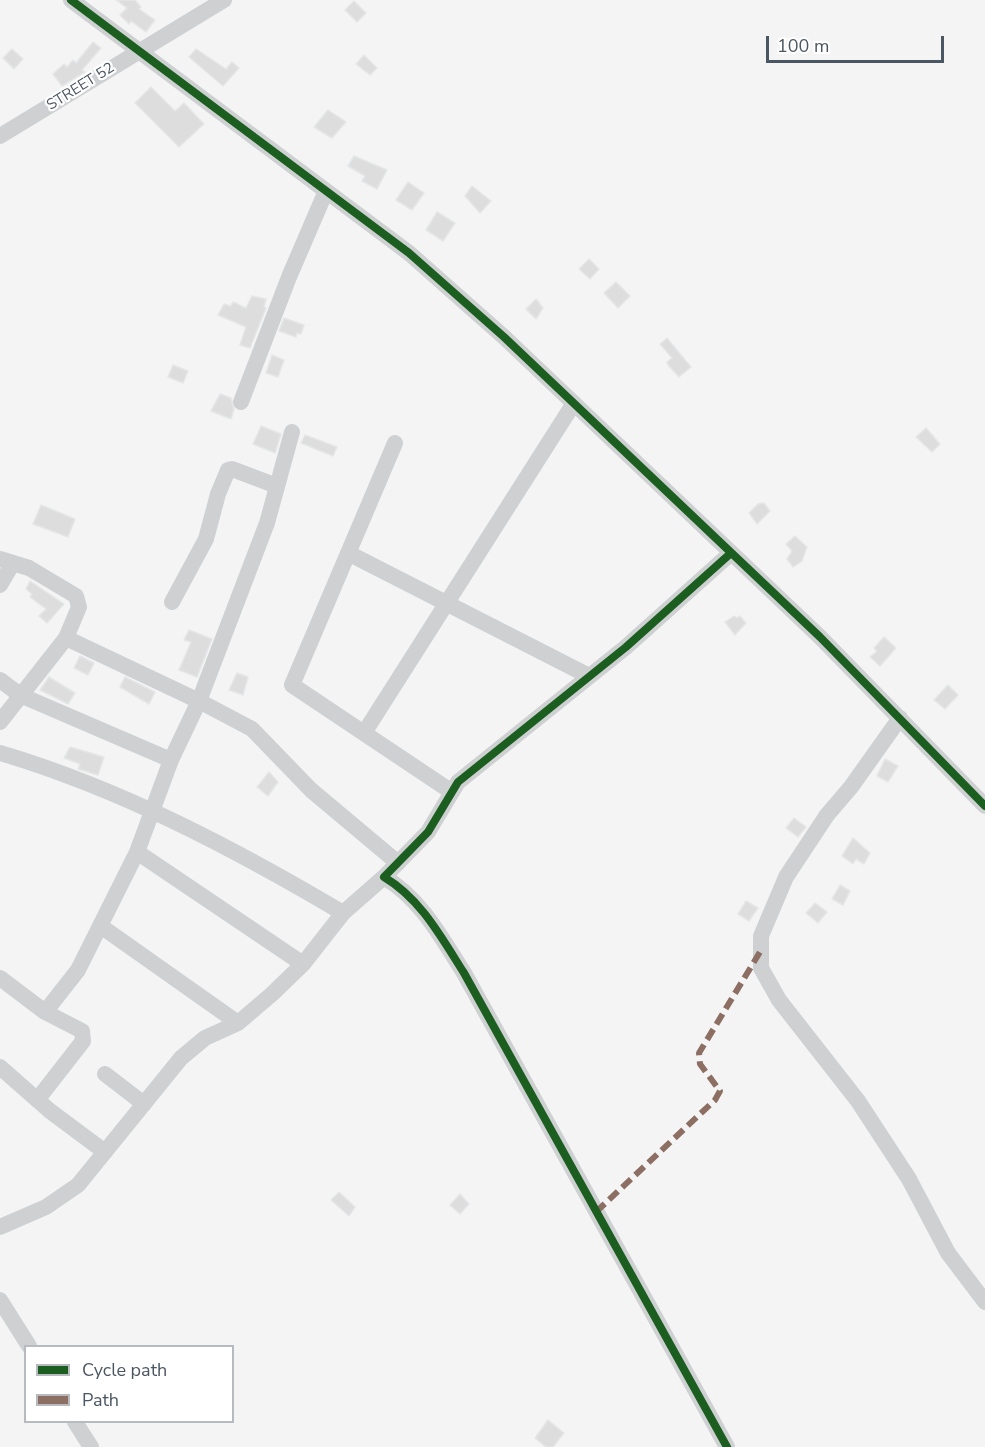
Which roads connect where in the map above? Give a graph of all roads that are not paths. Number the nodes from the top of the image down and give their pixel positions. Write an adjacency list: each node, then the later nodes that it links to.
1 (71, 0): 3 (street)
2 (224, 0): 3 (street, STREET 52)
3 (140, 50): 4 (street, STREET 52); 5 (street)
4 (0, 136)
5 (326, 191): 6 (street); 7 (street)
6 (241, 402)
7 (574, 404): 12 (street); 16 (street)
8 (292, 432): 10 (street)
9 (395, 443): 11 (street)
10 (277, 486): 15 (street); 21 (street)
11 (348, 553): 16 (street); 24 (street)
12 (730, 553): 18 (street); 22 (street)
13 (7, 561): 14 (street); 17 (street)
14 (0, 585)
15 (172, 602)
16 (447, 603): 18 (street); 24 (street)
17 (66, 638): 20 (street); 21 (street)
18 (589, 676): 27 (street)
19 (0, 680): 20 (street)
20 (20, 695): 23 (street); 26 (street)
21 (199, 701): 26 (street); 31 (street)
22 (900, 718): 28 (street); 46 (street)
23 (0, 722)
24 (364, 733): 27 (street)
25 (0, 753): 29 (street)
26 (171, 760): 29 (street)
27 (452, 792): 31 (street)
28 (985, 806)
29 (151, 812): 30 (street); 33 (street)
30 (137, 852): 34 (street); 35 (street)
31 (398, 863): 32 (street)
32 (384, 877): 33 (street); 50 (street)
33 (343, 913): 35 (street)
34 (102, 927): 37 (street); 38 (street)
35 (303, 964): 38 (street)
36 (0, 978): 37 (street)
37 (45, 1012): 41 (street)
38 (238, 1023): 42 (street)
39 (0, 1066): 41 (street)
40 (105, 1074): 42 (street)
41 (37, 1100): 43 (street)
42 (144, 1104): 43 (street)
43 (105, 1152): 44 (street)
44 (0, 1227)
45 (0, 1300): 47 (street)
46 (985, 1302)
47 (28, 1345)
48 (76, 1423): 49 (street)
49 (91, 1447)
50 (727, 1447)

